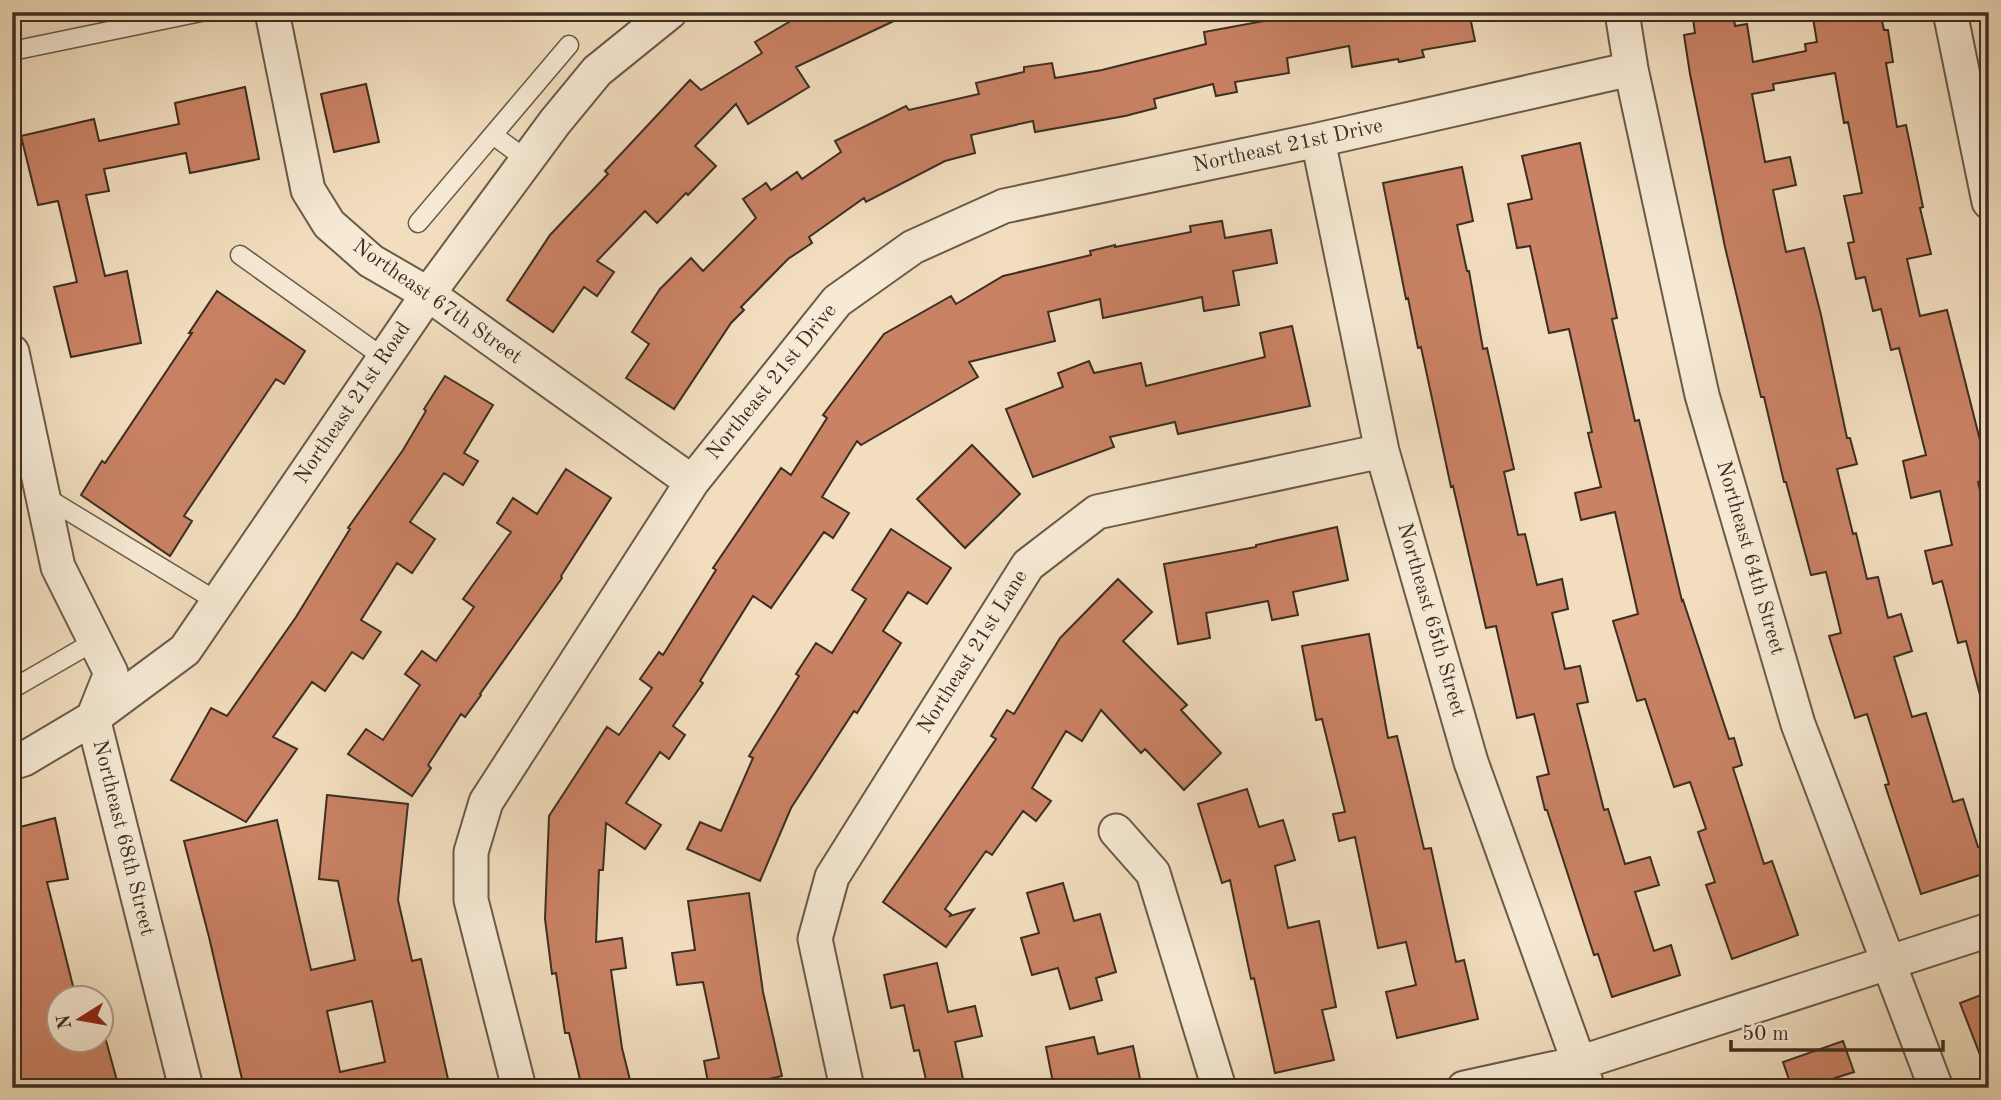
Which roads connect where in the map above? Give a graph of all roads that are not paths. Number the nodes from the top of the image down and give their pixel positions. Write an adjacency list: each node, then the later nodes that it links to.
1 (201, 12): 7 (lane)
2 (272, 12): 15 (street, Northeast 67th Street)
3 (1622, 12): 8 (street, Northeast 64th Street)
4 (1950, 12): 12 (street)
5 (659, 15): 11 (street, Northeast 21st Road)
6 (569, 45): 9 (lane)
7 (12, 51)
8 (1631, 69): 10 (street, Northeast 21st Drive); 28 (street, Northeast 64th Street)
9 (493, 135): 11 (lane); 13 (lane)
10 (1318, 140): 18 (street, Northeast 65th Street); 19 (street, Northeast 21st Drive)
11 (527, 160): 15 (street, Northeast 21st Road)
12 (1989, 202)
13 (418, 223)
14 (240, 255): 16 (lane)
15 (428, 294): 16 (street, Northeast 21st Road); 19 (street, Northeast 67th Street)
16 (384, 358): 21 (street, Northeast 21st Road)
17 (14, 370): 20 (street, Northeast 68th Street)
18 (1382, 451): 29 (street, Northeast 65th Street); 32 (street, Northeast 21st Lane)
19 (692, 482): 31 (street, Northeast 21st Drive)
20 (42, 495): 21 (lane); 22 (street, Northeast 68th Street)
21 (218, 602): 24 (street, Northeast 21st Road)
22 (95, 641): 23 (lane); 24 (street, Northeast 68th Street)
23 (12, 689)
24 (93, 718): 25 (street, Northeast 21st Road); 30 (street, Northeast 68th Street)
25 (12, 763)
26 (1116, 831): 33 (street)
27 (1989, 930): 28 (street)
28 (1889, 963): 29 (street); 35 (street, Northeast 64th Street)
29 (1584, 1076): 34 (street)
30 (186, 1088)
31 (519, 1088)
32 (847, 1088)
33 (1219, 1088)
34 (1464, 1088)
35 (1936, 1088)

